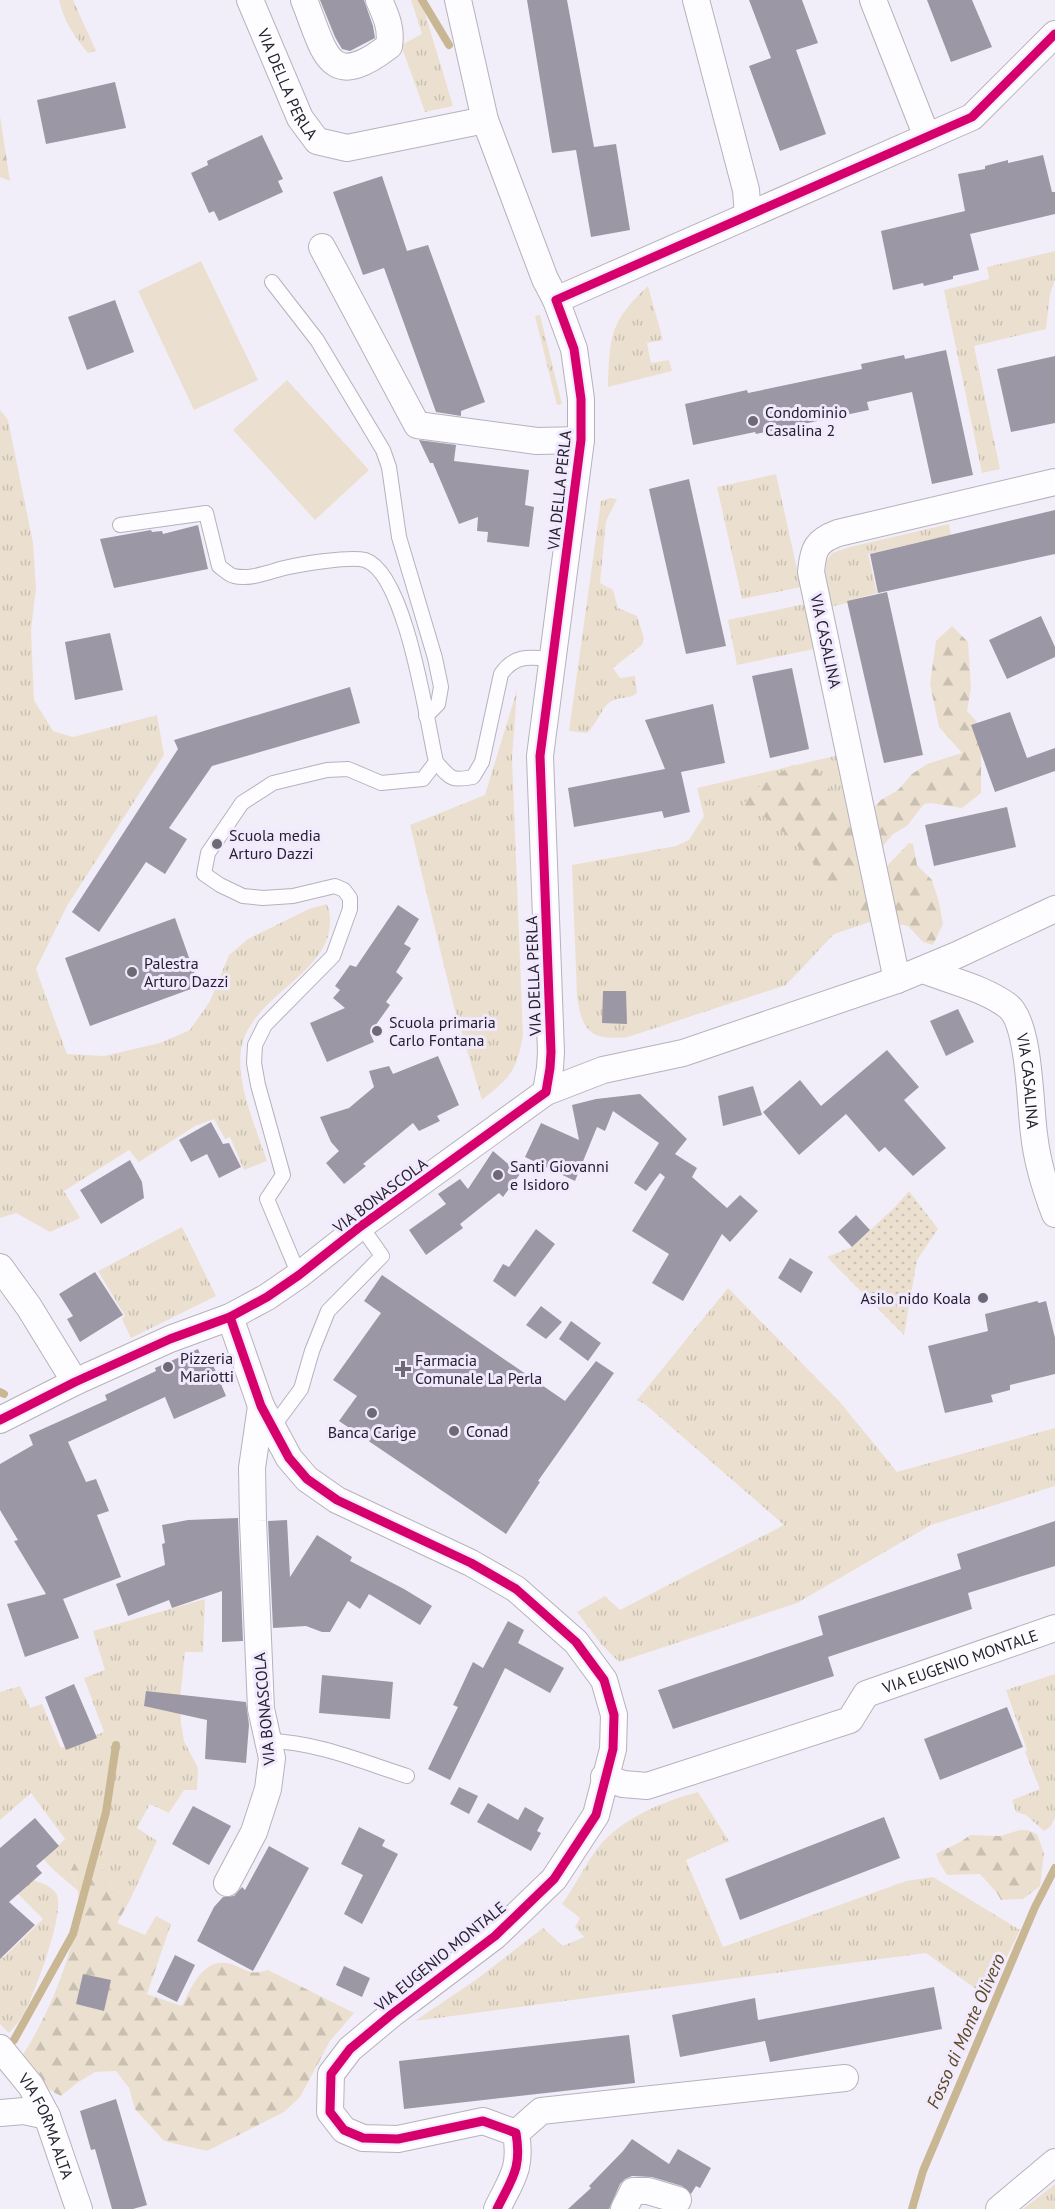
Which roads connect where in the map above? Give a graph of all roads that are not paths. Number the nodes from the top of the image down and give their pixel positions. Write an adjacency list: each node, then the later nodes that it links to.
1 (250, 0): 8 (street, VIA DELLA PERLA)
2 (304, 0): 3 (street)
3 (379, 0)
4 (458, 0): 8 (street, VIA DELLA PERLA)
5 (696, 0): 10 (street)
6 (873, 0): 9 (street)
7 (1051, 47): 9 (street)
8 (485, 120): 13 (street, VIA DELLA PERLA)
9 (927, 138): 10 (street)
10 (748, 215): 13 (street)
11 (322, 247): 14 (street, VIA DELLA PERLA)
12 (272, 282): 18 (lane)
13 (556, 300): 14 (street, VIA DELLA PERLA)
14 (581, 440): 17 (street, VIA DELLA PERLA)
15 (1055, 482): 22 (street, VIA CASALINA)
16 (120, 525): 18 (lane)
17 (552, 658): 19 (lane); 23 (street, VIA DELLA PERLA)
18 (426, 716): 19 (lane)
19 (436, 762): 27 (lane)
20 (1055, 909): 21 (street)
21 (923, 970): 22 (street); 24 (street, VIA CASALINA)
22 (897, 980): 23 (street)
23 (546, 1092): 25 (street, VIA BONASCOLA)
24 (1055, 1214)
25 (361, 1226): 27 (street, VIA BONASCOLA); 30 (lane)
26 (0, 1267): 29 (street)
27 (299, 1275): 28 (street, VIA BONASCOLA)
28 (230, 1317): 29 (street, VIA BONASCOLA); 30 (street, VIA BONASCOLA)
29 (75, 1382): 31 (street, VIA BONASCOLA)
30 (267, 1417): 33 (street, VIA BONASCOLA); 35 (street, VIA EUGENIO MONTALE)
31 (0, 1420)
32 (1055, 1629): 35 (street, VIA EUGENIO MONTALE)
33 (270, 1741): 34 (lane); 36 (street, VIA BONASCOLA)
34 (407, 1776)
35 (604, 1777): 41 (street, VIA EUGENIO MONTALE)
36 (228, 1883)
37 (0, 2048): 40 (street, VIA FORMA ALTA)
38 (845, 2078): 41 (street)
39 (0, 2113): 40 (street)
40 (47, 2116): 44 (street, VIA FORMA ALTA)
41 (516, 2133): 45 (street)
42 (1055, 2162): 47 (street)
43 (678, 2200): 46 (street)
44 (80, 2209)
45 (497, 2209)
46 (624, 2209)
47 (999, 2209)

